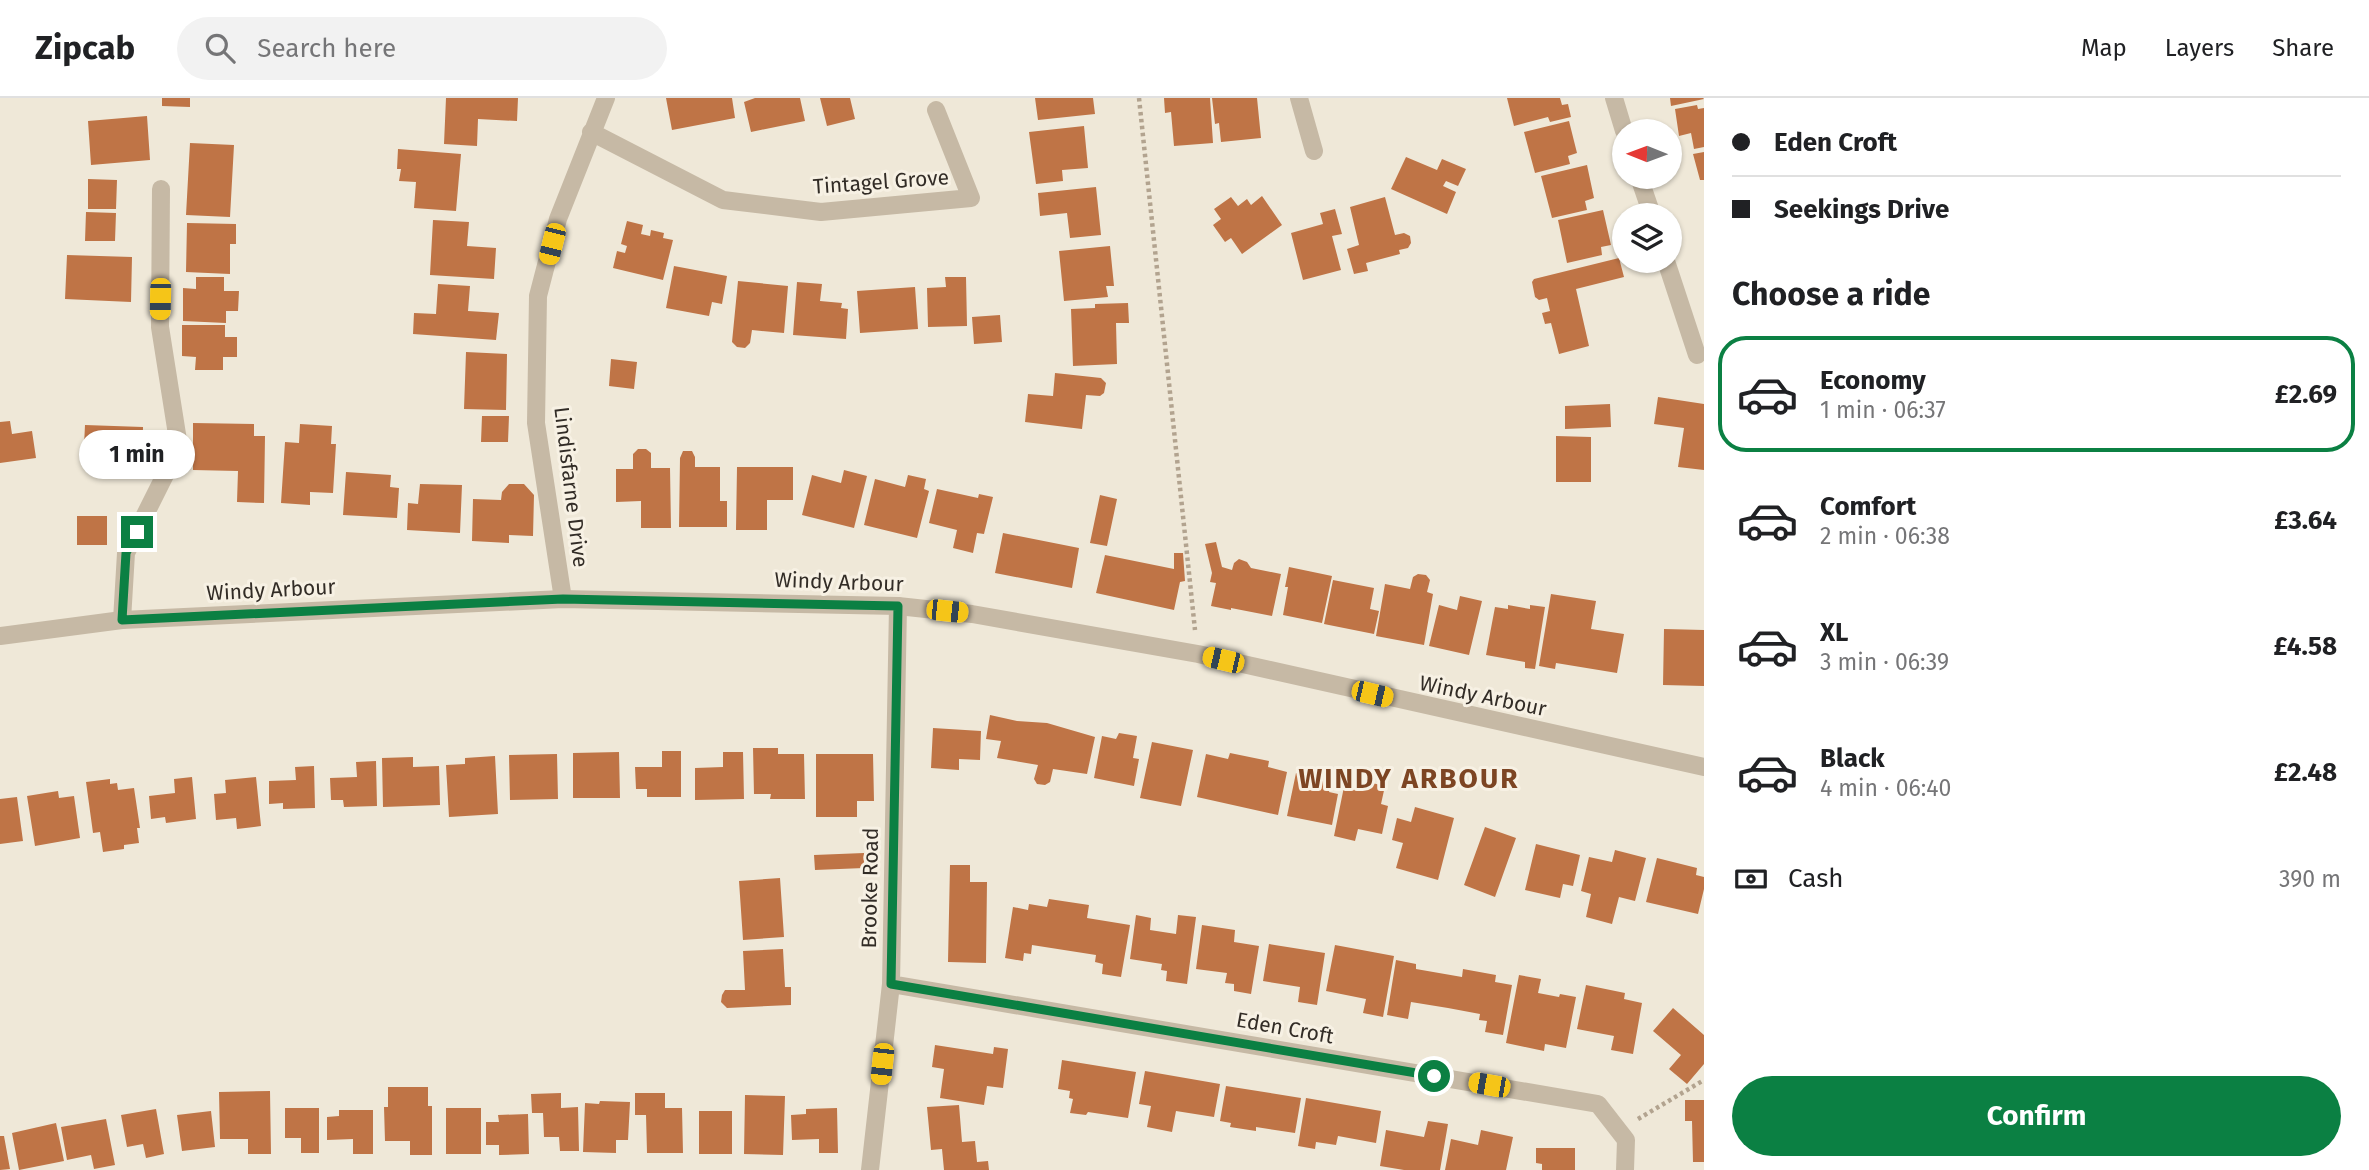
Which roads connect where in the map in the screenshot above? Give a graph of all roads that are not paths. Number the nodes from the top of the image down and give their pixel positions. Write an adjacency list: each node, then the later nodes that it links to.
1 (606, 98): 6 (street, Lindisfarne Drive)
2 (1299, 98): 7 (street)
3 (1614, 98): 5 (street)
4 (936, 110): 6 (street, Tintagel Grove)
5 (1621, 119)
6 (591, 132): 11 (street, Lindisfarne Drive)
7 (1314, 151)
8 (161, 189): 13 (street)
9 (1670, 273): 10 (street)
10 (1697, 355)
11 (563, 599): 12 (street, Windy Arbour); 13 (street, Windy Arbour)
12 (898, 606): 15 (street, Windy Arbour); 16 (street, Brooke Road)
13 (122, 620): 14 (street, Windy Arbour)
14 (0, 636)
15 (1704, 767)
16 (891, 984): 17 (street, Brooke Road); 18 (street, Eden Croft)
17 (870, 1170)
18 (1625, 1170)

